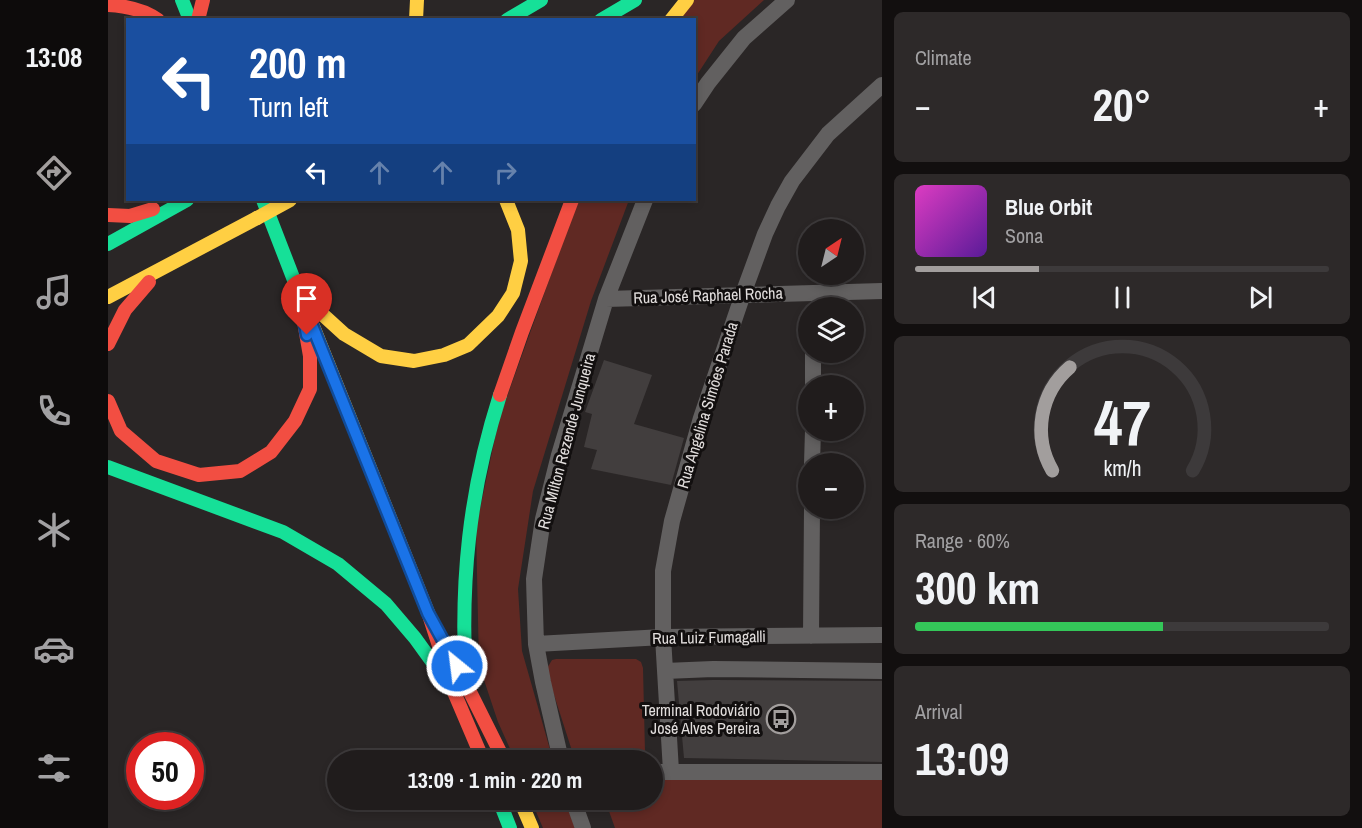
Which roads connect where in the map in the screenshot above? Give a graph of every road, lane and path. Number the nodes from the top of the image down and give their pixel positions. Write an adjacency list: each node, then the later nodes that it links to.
1 (182, 0): 10 (main road)
2 (203, 0): 11 (main road)
3 (417, 0): 12 (main road)
4 (541, 0): 13 (main road)
5 (634, 0): 14 (main road)
6 (687, 0): 15 (main road)
7 (787, 0): 17 (street)
8 (108, 5): 9 (main road)
9 (156, 18)
10 (189, 18)
11 (198, 18)
12 (416, 18)
13 (510, 18)
14 (604, 18)
15 (673, 18)
16 (882, 85): 30 (street, Rua Angelina Simões Parada)
17 (696, 101)
18 (178, 201): 25 (main road)
19 (185, 201): 26 (main road)
20 (263, 201): 29 (main road)
21 (288, 201): 27 (main road, bridge)
22 (506, 201): 29 (main road)
23 (572, 201): 46 (main road)
24 (645, 201): 33 (street, Rua Milton Rezende Junqueira)
25 (108, 215)
26 (108, 244)
27 (175, 260): 31 (main road); 35 (main road)
28 (882, 291): 32 (street, Rua José Raphael Rocha)
29 (299, 293): 36 (main road); 39 (main road)
30 (742, 294): 33 (street, Rua José Raphael Rocha); 34 (street, Rua José Raphael Rocha); 42 (street, Rua Angelina Simões Parada)
31 (108, 297)
32 (837, 297)
33 (606, 298): 43 (street, Rua Milton Rezende Junqueira)
34 (798, 299)
35 (108, 344)
36 (108, 401)
37 (108, 466): 47 (main road)
38 (812, 519): 41 (street)
39 (428, 613): 46 (main road); 47 (main road)
40 (882, 635): 41 (street, Rua Luiz Fumagalli)
41 (811, 636): 42 (street, Rua Luiz Fumagalli)
42 (663, 637): 43 (street, Rua Luiz Fumagalli); 44 (street, Rua Angelina Simões Parada)
43 (536, 644): 50 (street, Rua Milton Rezende Junqueira)
44 (665, 671): 45 (street); 52 (street, Rua Angelina Simões Parada)
45 (882, 671)
46 (466, 683): 49 (main road)
47 (454, 692): 48 (main road)
48 (479, 750)
49 (499, 750)
50 (559, 750)
51 (663, 771): 52 (street)
52 (671, 771): 53 (street)
53 (882, 772)
54 (503, 810): 57 (main road)
55 (524, 810): 58 (main road)
56 (577, 810): 59 (street)
57 (510, 828)
58 (532, 828)
59 (583, 828)

